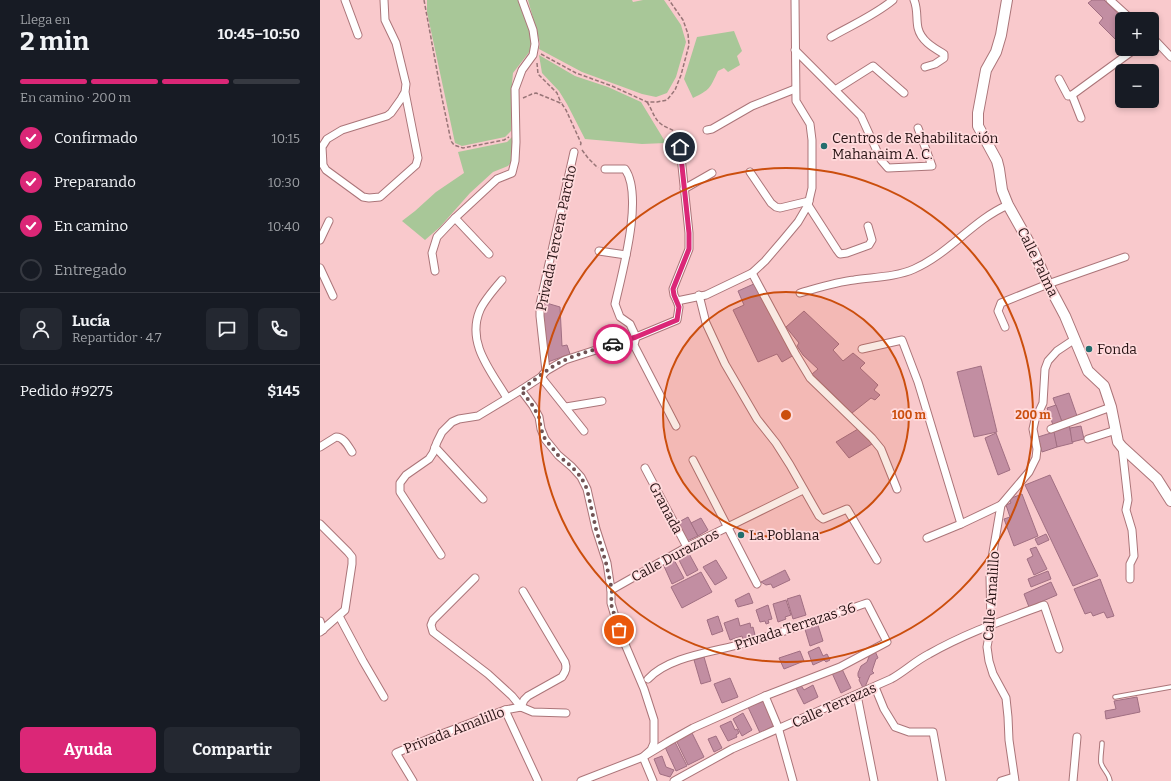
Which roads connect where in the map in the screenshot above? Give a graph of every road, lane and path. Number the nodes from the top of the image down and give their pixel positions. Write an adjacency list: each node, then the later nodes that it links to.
1 (345, 0): 12 (street)
2 (384, 0): 23 (street)
3 (424, 0): 30 (path)
4 (522, 0): 16 (street)
5 (669, 0): 27 (path)
6 (795, 0): 15 (street)
7 (893, 0): 13 (street)
8 (914, 0): 19 (street)
9 (1007, 0): 42 (street, Calle Palma)
10 (1110, 0): 11 (street)
11 (1124, 12)
12 (358, 35)
13 (831, 37)
14 (1159, 45): 18 (street)
15 (795, 50): 21 (street); 22 (street)
16 (534, 52): 26 (street); 27 (path); 28 (path)
17 (1125, 56): 25 (street)
18 (1171, 58)
19 (925, 67)
20 (1059, 79): 25 (street)
21 (795, 88): 32 (street); 41 (street)
22 (836, 90): 24 (street); 31 (street)
23 (405, 92): 23 (street)
24 (904, 93)
25 (1070, 96): 29 (street)
26 (515, 102): 28 (path); 30 (street)
27 (647, 102): 35 (path)
28 (562, 104): 33 (path)
29 (1080, 118)
30 (516, 128): 43 (street)
31 (918, 128)
32 (707, 130)
33 (581, 143)
34 (580, 146): 37 (path)
35 (680, 147): 40 (street)
36 (574, 152): 64 (street, Privada Tercera Parcho)
37 (605, 169): 49 (street)
38 (712, 172): 40 (street)
39 (750, 172): 41 (street)
40 (684, 189): 59 (street)
41 (809, 203): 45 (street); 53 (street)
42 (1008, 205): 55 (street, Calle Palma); 56 (street)
43 (455, 218): 48 (street); 52 (street)
44 (329, 221): 46 (street)
45 (868, 226)
46 (320, 240)
47 (599, 252): 49 (street)
48 (489, 254)
49 (626, 255): 61 (street)
50 (1125, 257): 55 (street)
51 (320, 268): 58 (street)
52 (435, 271)
53 (752, 273): 57 (street); 82 (street)
54 (502, 280): 67 (street)
55 (1048, 284): 60 (street); 62 (street, Calle Palma)
56 (800, 293)
57 (699, 295): 59 (street); 83 (street)
58 (333, 296)
59 (677, 301): 61 (street)
60 (1005, 327)
61 (636, 337): 64 (street); 71 (street)
62 (1075, 339): 69 (street, Calle Palma); 86 (street)
63 (862, 350): 88 (street)
64 (546, 371): 65 (street)
65 (541, 376): 66 (street); 70 (street)
66 (521, 390): 67 (street); 97 (street)
67 (507, 398): 77 (street)
68 (602, 401): 70 (street)
69 (1111, 407): 72 (street); 73 (street, Calle Palma)
70 (566, 408): 74 (street)
71 (676, 426)
72 (1051, 430)
73 (1116, 430): 75 (street); 78 (street, Calle Palma)
74 (584, 432)
75 (1088, 439)
76 (320, 447): 79 (street)
77 (435, 447): 84 (street); 92 (street)
78 (1122, 447): 85 (street, Calle Palma); 95 (street)
79 (352, 452)
80 (693, 460): 89 (street)
81 (645, 468): 91 (street, Granada)
82 (896, 489)
83 (803, 490): 89 (street, Calle Duraznos); 93 (street)
84 (483, 499)
85 (1171, 501)
86 (1001, 505): 88 (street); 101 (street, Calle Amalillo)
87 (320, 524): 99 (street)
88 (961, 524): 90 (street)
89 (727, 527): 91 (street, Calle Duraznos); 96 (street)
90 (927, 538)
91 (687, 547): 97 (street, Calle Duraznos)
92 (441, 555)
93 (877, 560)
94 (475, 578): 111 (street)
95 (1130, 580)
96 (757, 584)
97 (612, 590): 117 (street)
98 (523, 592): 111 (street)
99 (339, 616): 102 (street); 109 (street)
100 (320, 621): 102 (street)
101 (991, 625): 103 (street, Calle Terrazas); 105 (street, Calle Terrazas); 118 (street, Calle Amalillo)
102 (321, 631)
103 (1059, 649)
104 (648, 678): 108 (street, Privada Terrazas 36)
105 (875, 687): 107 (street, Calle Terrazas); 126 (street)
106 (1171, 687): 110 (lane)
107 (857, 695): 114 (street, Calle Terrazas); 125 (street)
108 (765, 696): 114 (street); 117 (street, Privada Terrazas 36)
109 (384, 697)
110 (1115, 697)
111 (521, 707): 112 (street, Privada Amalillo); 113 (street)
112 (505, 710): 119 (street, Privada Amalillo); 120 (street)
113 (566, 713)
114 (778, 730): 123 (street, Calle Terrazas); 124 (street)
115 (1077, 737): 128 (street)
116 (1102, 743): 129 (lane)
117 (644, 757): 121 (street, Privada Terrazas 36); 122 (street)
118 (1015, 779): 127 (street)
119 (413, 781)
120 (538, 781)
121 (581, 781)
122 (653, 781)
123 (674, 781)
124 (793, 781)
125 (874, 781)
126 (942, 781)
127 (1000, 781)
128 (1073, 781)
129 (1110, 781)

